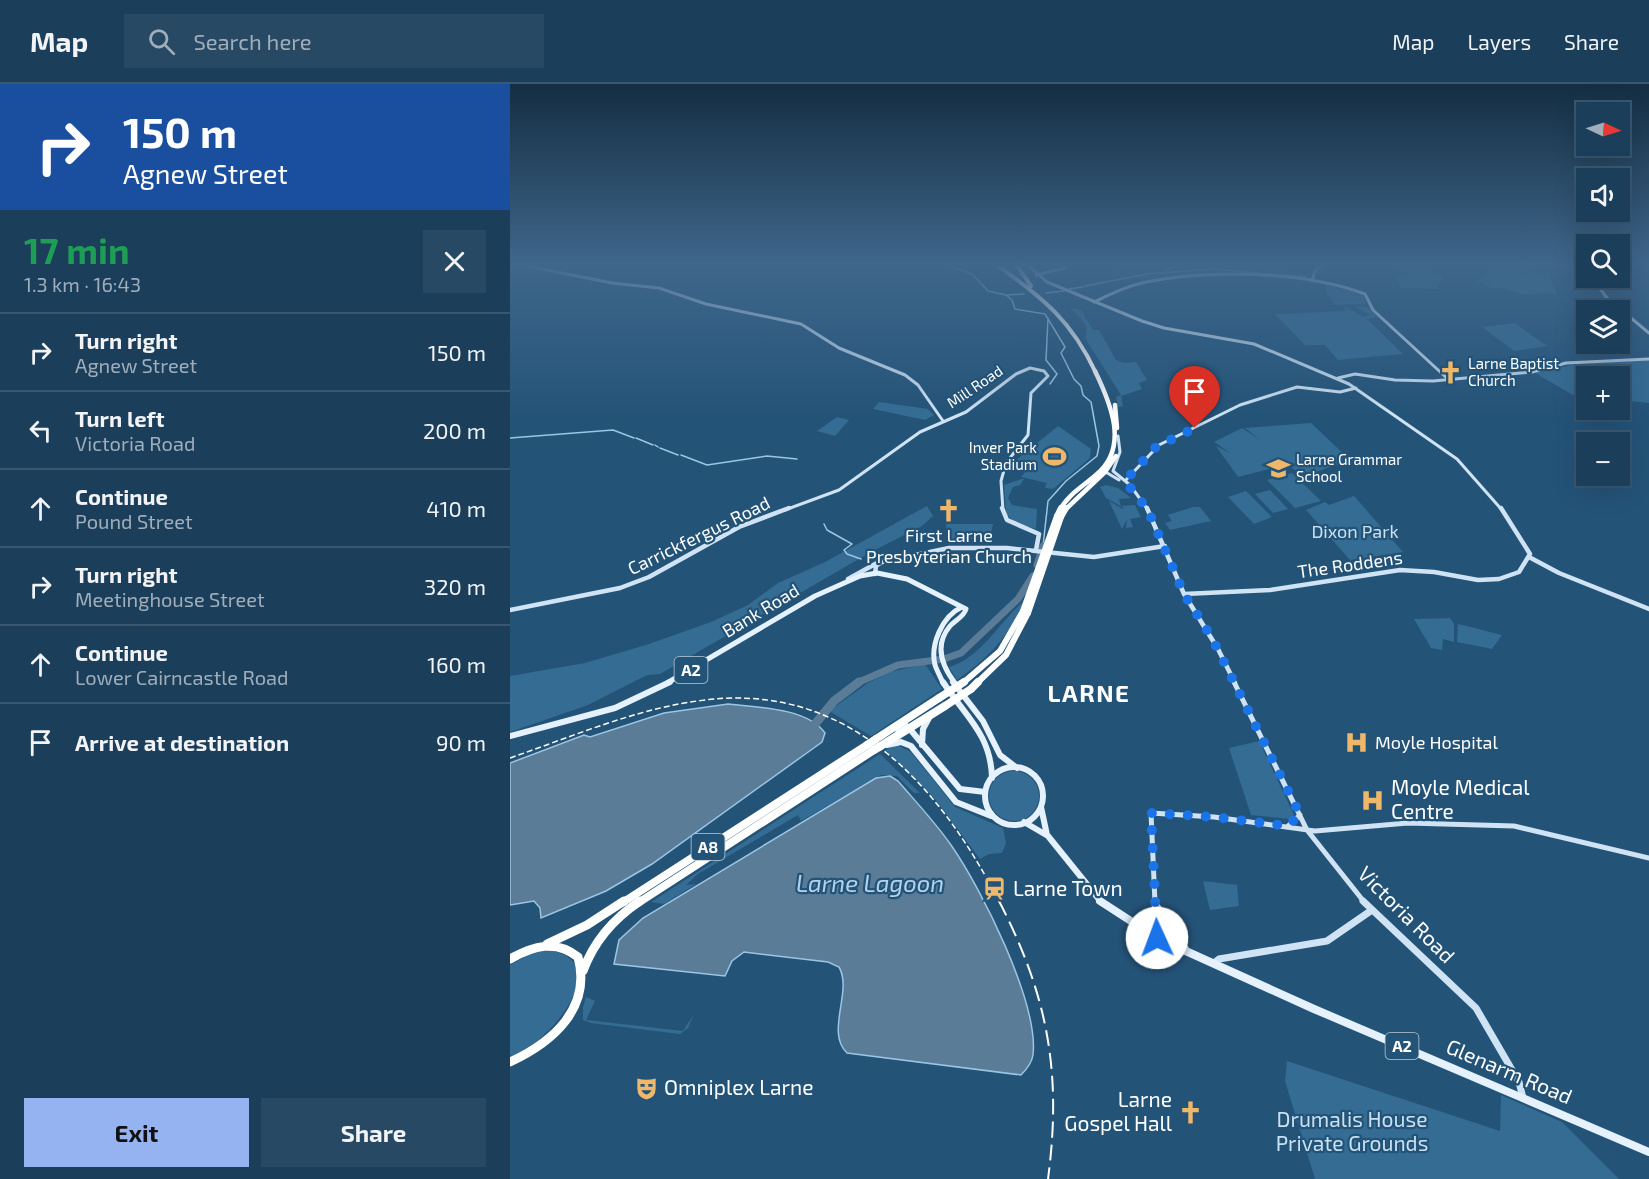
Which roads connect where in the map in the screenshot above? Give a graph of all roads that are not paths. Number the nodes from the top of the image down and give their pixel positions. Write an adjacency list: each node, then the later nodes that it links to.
1 (759, 315): 14 (street)
2 (1061, 315): 17 (highway, A8)
3 (1064, 315): 15 (highway, A8)
4 (1128, 315): 10 (street)
5 (1378, 315): 11 (street)
6 (1628, 315): 7 (street)
7 (1649, 333)
8 (1649, 359): 11 (street)
9 (1344, 375): 10 (street); 11 (street); 12 (street)
10 (1338, 378): 12 (street)
11 (1449, 380)
12 (1344, 381): 13 (street)
13 (1356, 388): 20 (street); 26 (street)
14 (943, 421): 16 (street, Mill Road); 24 (street, Mill Road)
15 (1118, 436): 17 (highway, A8); 20 (street)
16 (887, 456): 33 (street, Carrickfergus Road)
17 (1103, 470): 18 (street); 19 (highway, A8); 21 (highway, A8)
18 (1113, 477): 19 (street); 20 (street)
19 (1096, 480): 21 (highway, A8)
20 (1125, 481): 22 (street, Victoria Road)
21 (1059, 516): 35 (highway, A8, bridge)
22 (1165, 546): 23 (street); 25 (street, Victoria Road)
23 (1157, 547): 24 (street, bridge); 25 (street)
24 (1036, 550): 27 (street)
25 (1167, 554): 30 (street, Victoria Road)
26 (1529, 557): 30 (street, The Roddens); 32 (street)
27 (881, 562): 28 (street); 29 (street)
28 (875, 574): 29 (main road, Bank Road / A2); 31 (main road, A2)
29 (845, 581): 38 (main road, Bank Road / A2)
30 (1184, 594): 45 (street, Victoria Road)
31 (950, 600): 34 (main road); 34 (main road, A2)
32 (1649, 609)
33 (510, 610)
34 (957, 612): 41 (main road, A2); 42 (main road, A2)
35 (1026, 612): 36 (highway, A8, bridge); 39 (highway, A8, bridge)
36 (932, 714): 37 (highway, A8); 40 (main road)
37 (909, 728): 39 (highway, A8); 40 (main road)
38 (510, 736)
39 (874, 745): 46 (main road); 55 (highway, A8); 59 (highway, A8)
40 (922, 745): 43 (main road)
41 (1017, 768): 42 (main road); 44 (main road, A2)
42 (992, 778): 43 (main road)
43 (985, 792): 46 (main road)
44 (1041, 807): 47 (main road); 50 (main road, A2)
45 (1300, 815): 48 (street); 49 (street, Victoria Road)
46 (993, 816): 47 (main road, A2)
47 (1024, 822): 50 (main road, A2)
48 (1287, 826): 49 (street); 52 (street)
49 (1308, 830): 51 (street); 53 (street, Victoria Road)
50 (1048, 836): 54 (main road, A2)
51 (1649, 858)
52 (1156, 906): 54 (street); 56 (main road)
53 (1372, 910): 58 (street); 61 (street, Victoria Road)
54 (1157, 938): 56 (main road, Glenarm Road / A2)
55 (547, 944): 57 (highway, A8); 59 (highway)
56 (1186, 951): 58 (main road, Glenarm Road / A2)
57 (510, 959)
58 (1215, 963): 61 (main road, Glenarm Road / A2)
59 (583, 971): 60 (highway, A8)
60 (510, 1062)
61 (1523, 1098): 62 (main road, Glenarm Road / A2)
62 (1649, 1152)

